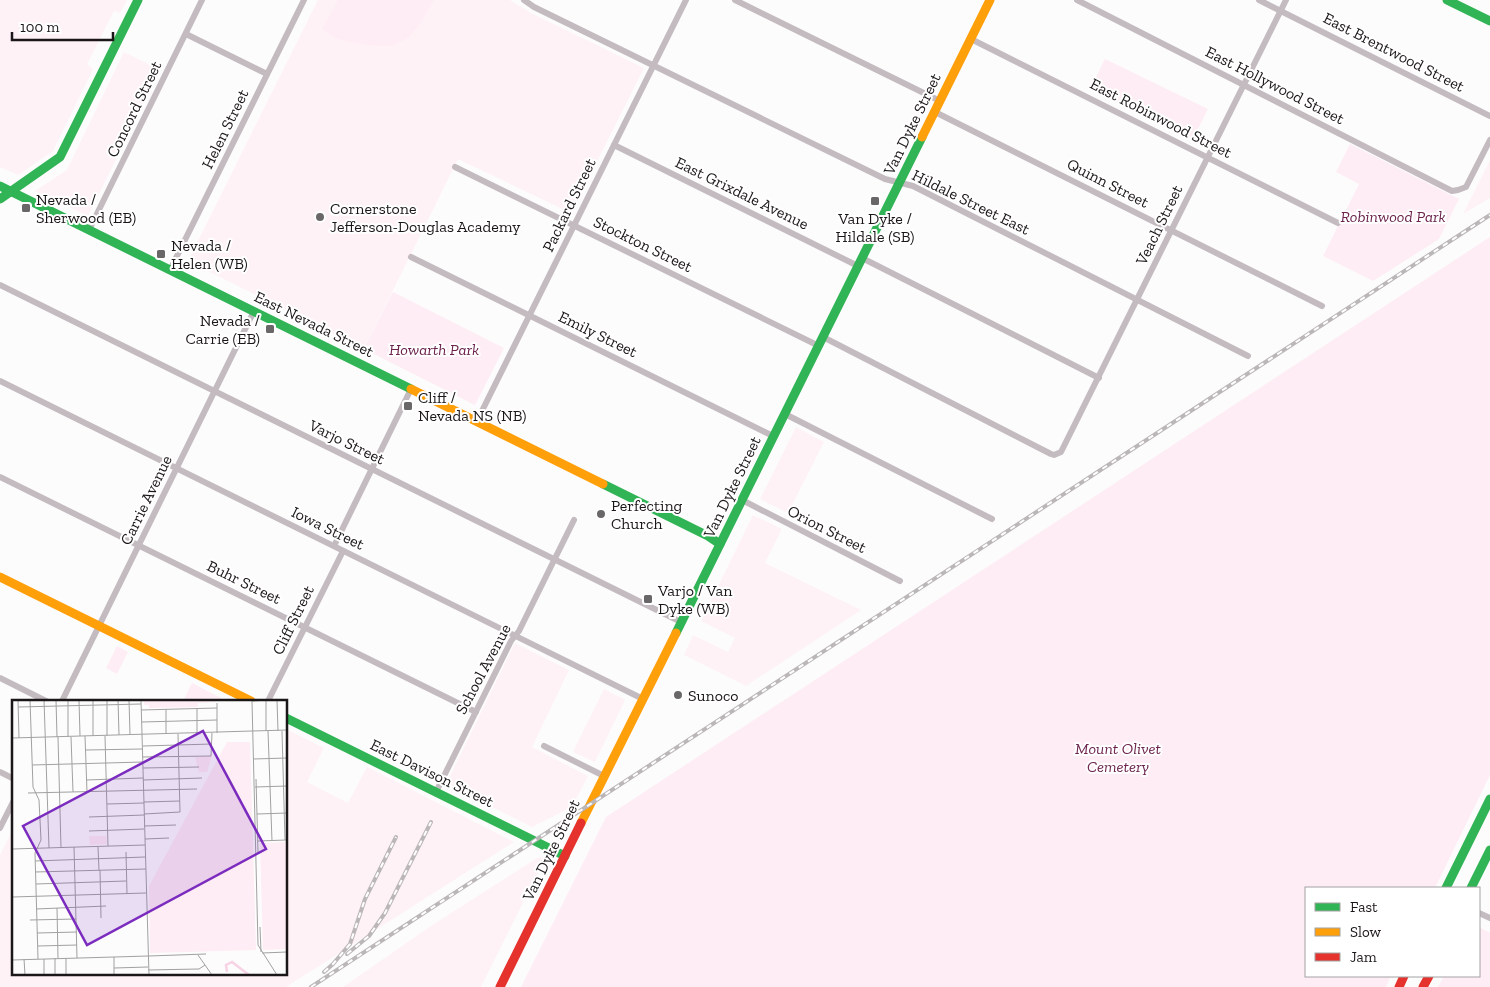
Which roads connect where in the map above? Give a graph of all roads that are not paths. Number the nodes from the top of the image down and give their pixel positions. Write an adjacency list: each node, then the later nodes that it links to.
1 (138, 0): 28 (main road)
2 (202, 0): 14 (street, Concord Street)
3 (304, 0): 17 (street, Helen Street)
4 (686, 0): 16 (street, Packard Street)
5 (735, 0): 19 (street)
6 (990, 0): 15 (main road, Van Dyke Street)
7 (1077, 0): 18 (street, East Hollywood Street)
8 (1259, 0): 12 (street, East Brentwood Street)
9 (1286, 0): 12 (street, Veach Street)
10 (1447, 0): 13 (main road)
11 (526, 1): 16 (street, Hildale Street East)
12 (1281, 11): 18 (street, Veach Street); 21 (street, East Brentwood Street)
13 (1490, 22)
14 (186, 34): 17 (street); 32 (street, Concord Street)
15 (971, 39): 19 (main road, Van Dyke Street); 24 (street, East Robinwood Street)
16 (653, 65): 23 (street, Packard Street); 26 (street, Hildale Street East)
17 (267, 74): 36 (street, Helen Street)
18 (1244, 84): 22 (street, East Hollywood Street); 24 (street, Veach Street)
19 (940, 101): 20 (main road, Van Dyke Street)
20 (934, 112): 26 (main road, Van Dyke Street); 33 (street, Quinn Street)
21 (1490, 116)
22 (1490, 140)
23 (614, 145): 31 (street, Packard Street); 35 (street, East Grixdale Avenue)
24 (1208, 157): 30 (street, East Robinwood Street); 33 (street, Veach Street)
25 (455, 167): 31 (street, Stockton Street)
26 (899, 182): 35 (main road, Van Dyke Street); 38 (street, Hildale Street East)
27 (0, 186): 28 (main road, East Nevada Street)
28 (11, 191): 29 (main road); 32 (main road, East Nevada Street)
29 (0, 199)
30 (1338, 223)
31 (574, 225): 41 (street, Packard Street); 42 (street, Stockton Street)
32 (89, 230): 36 (main road, East Nevada Street)
33 (1172, 230): 38 (street, Veach Street); 39 (street, Quinn Street)
34 (411, 257): 41 (street, Emily Street)
35 (860, 262): 42 (main road, Van Dyke Street); 44 (street, East Grixdale Avenue)
36 (170, 270): 40 (main road, East Nevada Street)
37 (0, 285): 47 (street, Varjo Street)
38 (1137, 300): 43 (street, Hildale Street East); 44 (street, Veach Street)
39 (1322, 306)
40 (254, 311): 46 (main road, East Nevada Street); 47 (street, Carrie Avenue)
41 (529, 316): 49 (street, Packard Street); 50 (street, Emily Street)
42 (821, 341): 48 (main road, Van Dyke Street); 51 (street, Stockton Street)
43 (1248, 356)
44 (1098, 378): 51 (street, Veach Street)
45 (0, 381): 52 (street, Iowa Street)
46 (411, 389): 49 (main road, East Nevada Street); 53 (street)
47 (214, 391): 52 (street, Carrie Avenue); 53 (street, Varjo Street)
48 (785, 414): 50 (main road, Van Dyke Street); 56 (street)
49 (477, 422): 58 (main road, East Nevada Street)
50 (773, 436): 55 (main road, Van Dyke Street)
51 (1051, 454)
52 (176, 468): 59 (street, Carrie Avenue); 60 (street, Iowa Street)
53 (371, 469): 60 (street); 62 (street, Varjo Street)
54 (0, 477): 59 (street, Buhr Street)
55 (742, 500): 58 (main road, Van Dyke Street); 64 (street, Orion Street)
56 (992, 519)
57 (574, 520): 62 (street, School Avenue)
58 (720, 544): 65 (main road, Van Dyke Street)
59 (138, 546): 66 (street, Carrie Avenue); 67 (street, Buhr Street)
60 (334, 546): 61 (street, Iowa Street)
61 (343, 551): 67 (street, Cliff Street); 68 (street, Iowa Street)
62 (555, 559): 65 (street, Varjo Street); 68 (street, School Avenue)
63 (0, 577): 66 (main road)
64 (900, 581)
65 (681, 622): 70 (main road, Van Dyke Street)
66 (99, 626): 72 (street, Carrie Avenue); 73 (main road)
67 (305, 628): 74 (street, Cliff Street); 75 (street, Buhr Street)
68 (515, 636): 70 (street, Iowa Street); 75 (street, School Avenue)
69 (0, 678): 71 (street)
70 (643, 699): 79 (main road, Van Dyke Street)
71 (44, 700)
72 (62, 700)
73 (249, 700)
74 (269, 700)
75 (476, 712): 81 (street, School Avenue)
76 (288, 719): 81 (main road, East Davison Street)
77 (544, 746): 79 (street)
78 (0, 772): 80 (street)
79 (604, 776): 86 (main road, Van Dyke Street)
80 (12, 778)
81 (436, 792): 86 (main road, East Davison Street)
82 (1490, 799): 87 (main road)
83 (12, 804): 84 (street)
84 (0, 828)
85 (1490, 850): 88 (main road)
86 (565, 856): 89 (main road, Van Dyke Street)
87 (1446, 887)
88 (1472, 887)
89 (500, 987)

